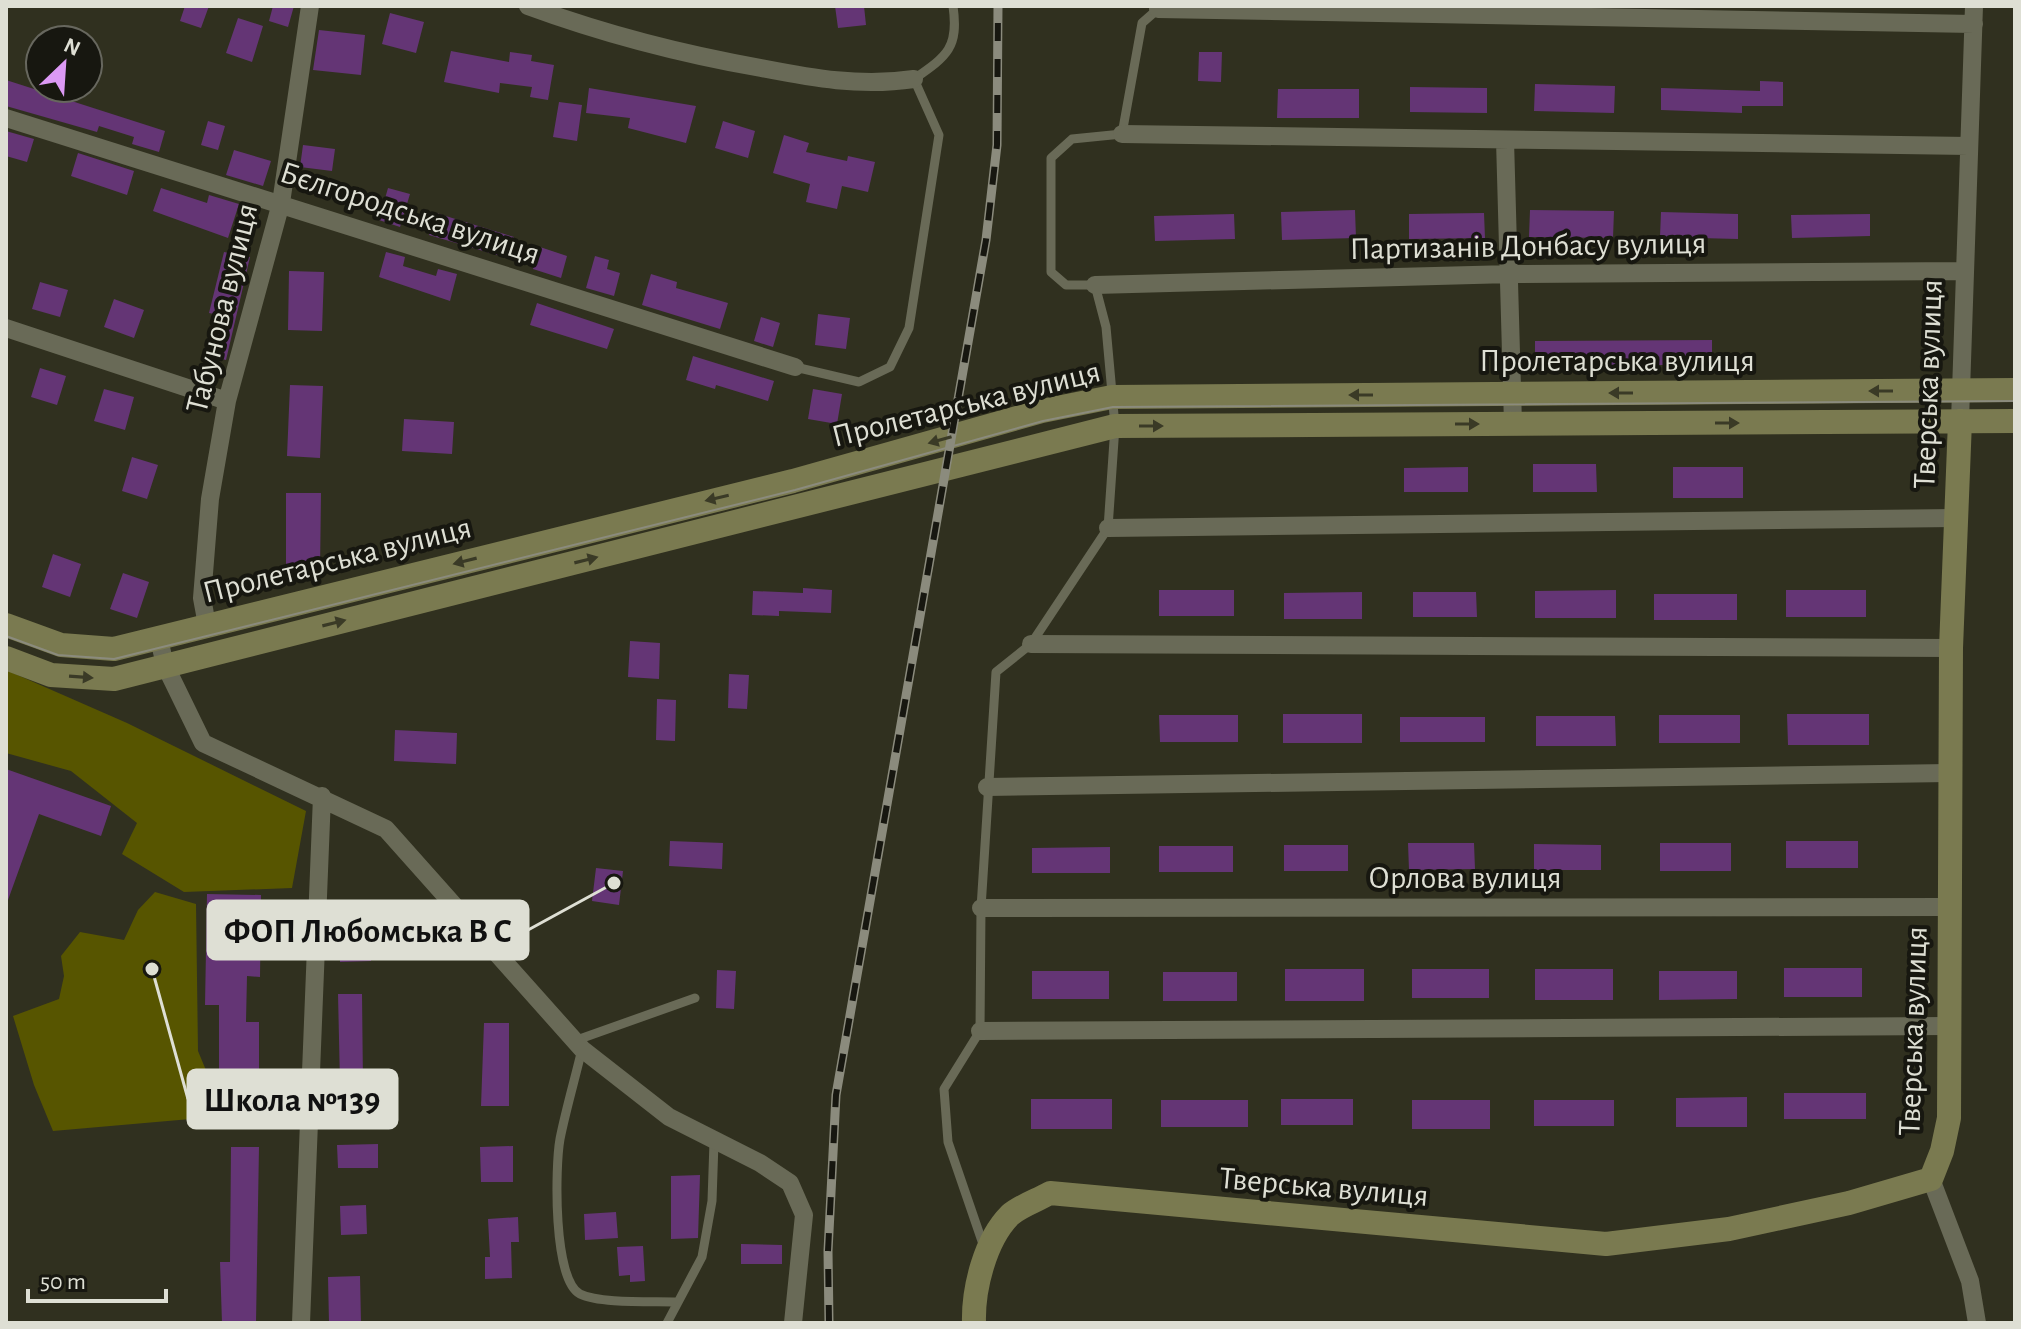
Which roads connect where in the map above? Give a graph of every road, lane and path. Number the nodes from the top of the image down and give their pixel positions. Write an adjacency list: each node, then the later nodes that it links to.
1 (310, 6): 11 (street, Табунова вулиця)
2 (528, 6): 6 (street)
3 (953, 6): 6 (lane)
4 (1158, 9): 5 (street); 8 (lane)
5 (1974, 15): 10 (street, Тверська вулиця)
6 (914, 79): 16 (lane)
7 (6, 118): 11 (street, Бєлгородська вулиця)
8 (1122, 134): 9 (street); 14 (lane)
9 (1505, 140): 10 (street); 13 (street)
10 (1969, 146): 12 (street, Тверська вулиця)
11 (281, 203): 16 (street, Бєлгородська вулиця); 21 (street, Табунова вулиця)
12 (1963, 271): 13 (street, Партизанів Донбасу вулиця); 17 (street, Тверська вулиця)
13 (1511, 274): 14 (street, Партизанів Донбасу вулиця); 19 (street)
14 (1095, 285): 20 (lane)
15 (6, 328): 21 (street)
16 (795, 367)
17 (1961, 390): 18 (main road, Пролетарська вулиця); 19 (main road, Пролетарська вулиця, one-way to 19); 22 (street, Тверська вулиця)
18 (2015, 390)
19 (1511, 394): 20 (main road, Пролетарська вулиця, one-way to 20); 24 (street)
20 (1112, 397): 25 (lane); 29 (main road, Пролетарська вулиця, one-way to 29)
21 (227, 401): 29 (street, Табунова вулиця)
22 (1960, 421): 23 (main road, Пролетарська вулиця); 24 (main road, Пролетарська вулиця, one-way to 22); 26 (main road, Тверська вулиця)
23 (2015, 421)
24 (1513, 424): 25 (main road, Пролетарська вулиця, one-way to 24)
25 (1115, 426): 27 (lane); 34 (main road, Пролетарська вулиця, one-way to 25)
26 (1955, 518): 27 (street); 32 (main road, Тверська вулиця)
27 (1108, 528): 31 (lane)
28 (6, 625): 30 (main road, Пролетарська вулиця)
29 (207, 625): 30 (main road, Пролетарська вулиця)
30 (159, 639): 34 (street)
31 (1031, 644): 32 (street); 36 (lane)
32 (1951, 648): 35 (main road, Тверська вулиця)
33 (6, 658): 34 (main road, Пролетарська вулиця, one-way to 34)
34 (165, 665): 37 (street)
35 (1949, 773): 36 (street); 38 (main road, Тверська вулиця)
36 (987, 787): 39 (lane)
37 (322, 796): 43 (street); 48 (street)
38 (1949, 907): 39 (street, Орлова вулиця); 41 (main road, Тверська вулиця)
39 (981, 908): 42 (lane)
40 (695, 998): 43 (lane)
41 (1948, 1026): 42 (street); 45 (main road, Тверська вулиця)
42 (980, 1031): 46 (lane)
43 (578, 1045): 44 (street); 47 (lane)
44 (714, 1142): 47 (lane); 50 (street)
45 (1931, 1179): 46 (main road, Тверська вулиця); 52 (street)
46 (986, 1254): 51 (main road, Тверська вулиця)
47 (678, 1302): 49 (lane)
48 (301, 1323)
49 (667, 1323)
50 (793, 1323)
51 (974, 1323)
52 (1977, 1323)

